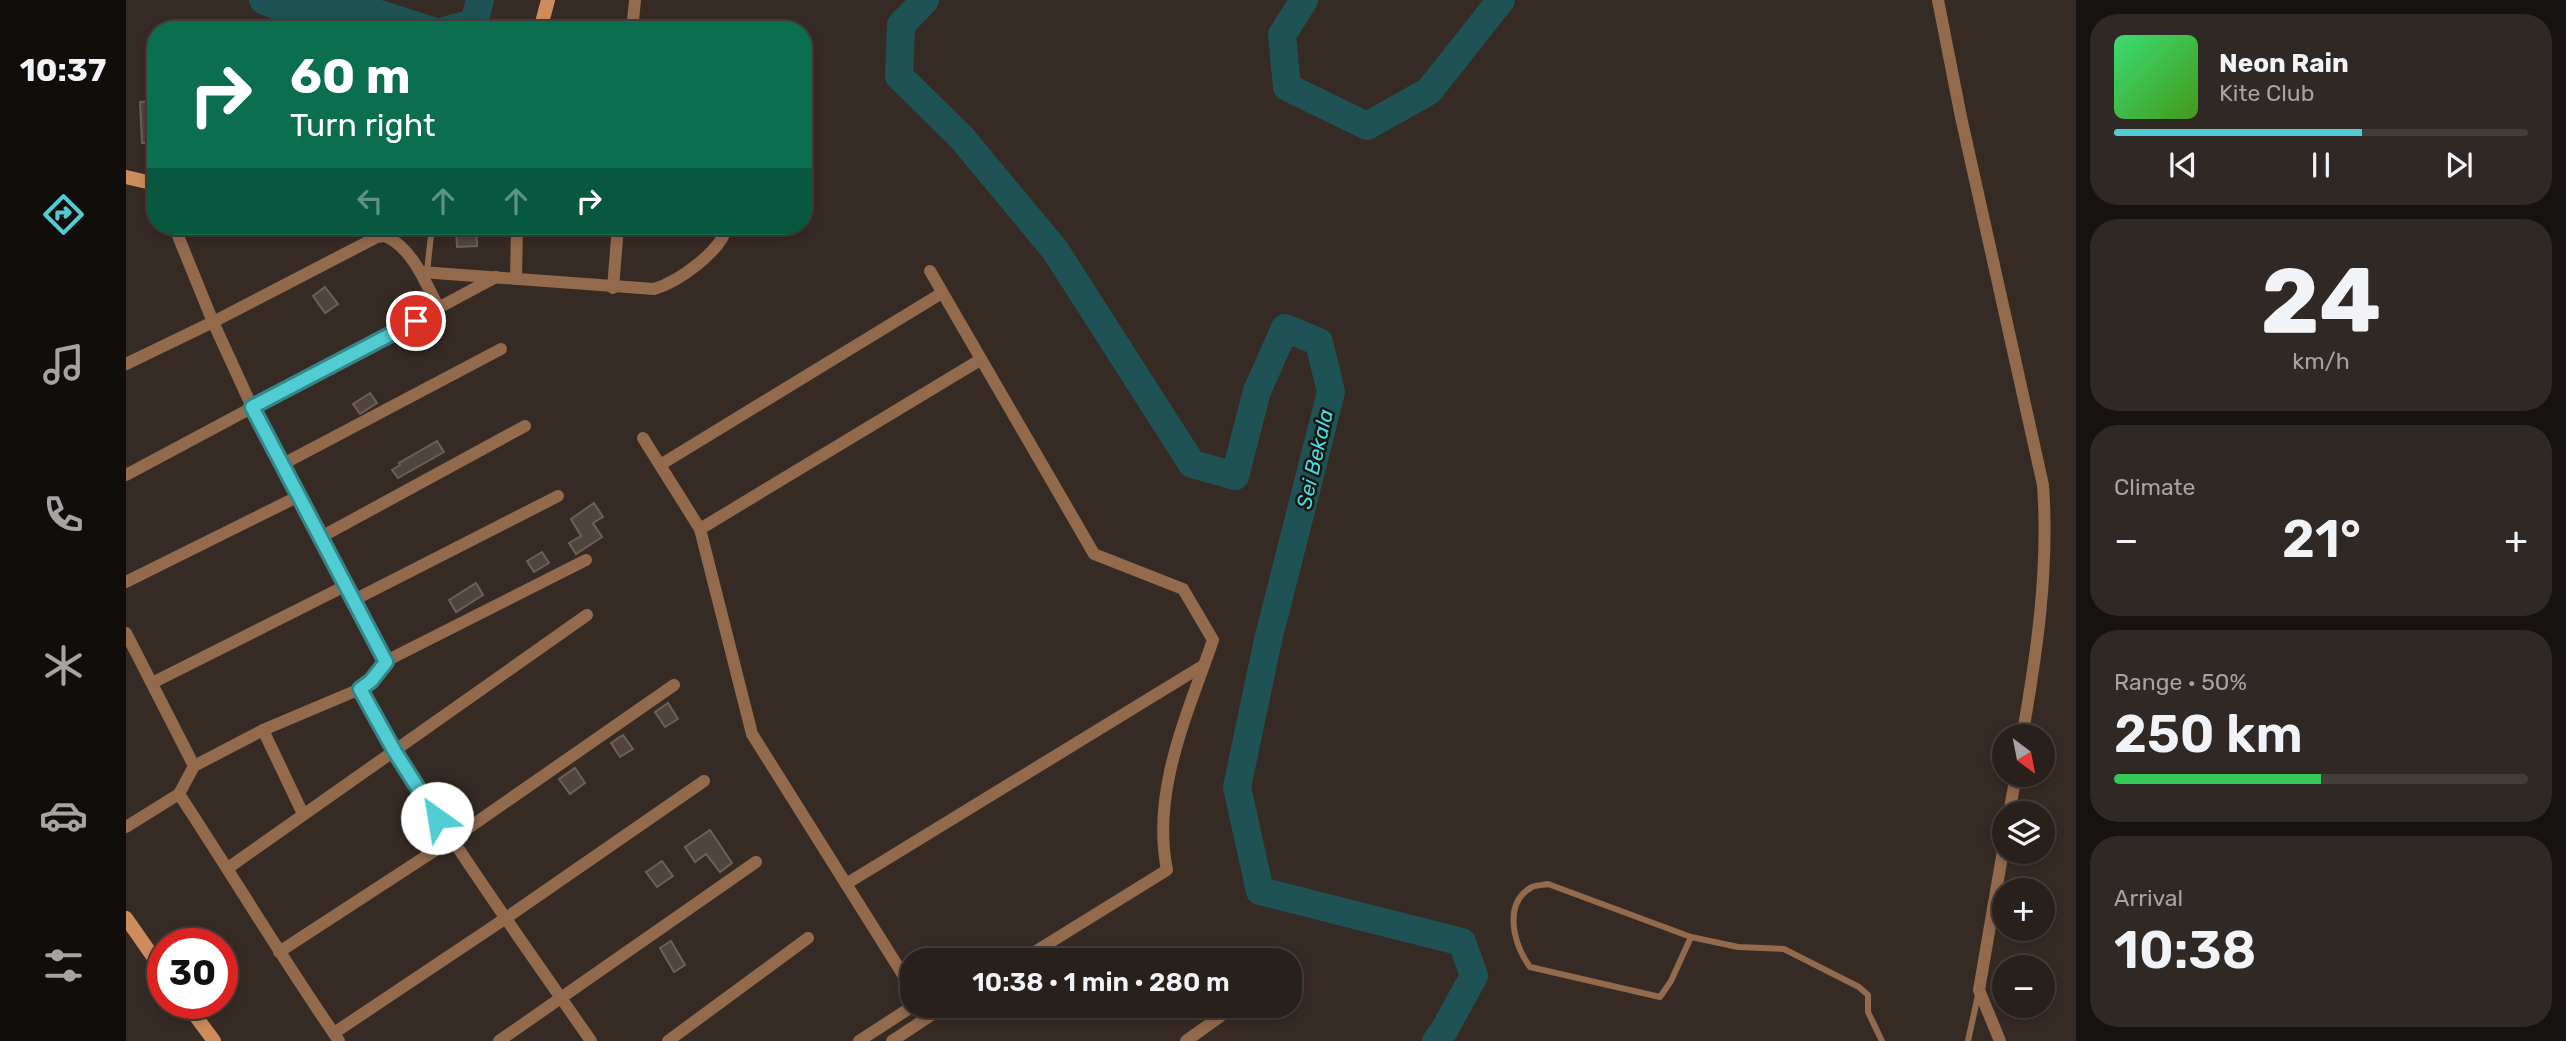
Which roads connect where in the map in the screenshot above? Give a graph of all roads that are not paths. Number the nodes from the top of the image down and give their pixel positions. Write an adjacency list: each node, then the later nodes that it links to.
1 (548, 0): 4 (main road)
2 (1938, 0): 45 (street)
3 (635, 1): 5 (street)
4 (542, 21)
5 (633, 21)
6 (126, 177): 7 (main road)
7 (147, 182)
8 (178, 235): 20 (street)
9 (430, 235): 14 (lane)
10 (517, 235): 16 (street)
11 (617, 235): 17 (street)
12 (723, 235): 17 (street)
13 (930, 271): 18 (street)
14 (424, 272): 15 (street); 19 (street); 20 (street)
15 (496, 277): 16 (street); 19 (street)
16 (516, 279): 17 (street)
17 (614, 288)
18 (942, 293): 22 (street); 28 (street)
19 (439, 309): 24 (street)
20 (213, 322): 23 (street); 24 (street)
21 (501, 349): 27 (street)
22 (980, 360): 32 (street); 41 (street)
23 (126, 364)
24 (252, 407): 27 (street); 29 (street)
25 (525, 426): 33 (street)
26 (643, 438): 28 (street)
27 (283, 464): 30 (street)
28 (660, 465): 32 (street)
29 (126, 475)
30 (299, 496): 33 (street); 35 (street)
31 (558, 496): 37 (street)
32 (700, 529): 57 (street)
33 (321, 537): 36 (street)
34 (586, 560): 40 (street)
35 (126, 582)
36 (345, 586): 37 (street); 42 (street)
37 (352, 601): 40 (street)
38 (587, 615): 47 (street)
39 (126, 632): 42 (street)
40 (386, 662): 44 (street)
41 (1204, 665): 57 (street); 63 (street)
42 (152, 682): 48 (street)
43 (674, 685): 53 (street)
44 (360, 689): 46 (street); 47 (street)
45 (2024, 724)
46 (263, 730): 48 (street); 51 (street)
47 (395, 752): 51 (street); 53 (street)
48 (194, 766): 50 (street)
49 (704, 781): 59 (street)
50 (179, 794): 52 (street); 56 (street)
51 (303, 814): 56 (street)
52 (126, 827)
53 (451, 840): 59 (street); 64 (street)
54 (757, 862): 67 (street)
55 (2001, 864): 66 (street)
56 (228, 868): 64 (street)
57 (846, 884): 65 (street)
58 (126, 918): 62 (main road)
59 (506, 918): 67 (street); 72 (street)
60 (1691, 937): 60 (lane); 80 (lane)
61 (808, 938): 76 (street)
62 (147, 948)
63 (1041, 948)
64 (279, 952): 72 (street)
65 (900, 970)
66 (1979, 990): 81 (lane); 82 (street)
67 (562, 999): 74 (street); 75 (street)
68 (900, 1014): 77 (street)
69 (918, 1018): 78 (street)
70 (1218, 1018): 79 (street)
71 (198, 1019): 73 (main road)
72 (336, 1037)
73 (214, 1041)
74 (499, 1041)
75 (591, 1041)
76 (668, 1041)
77 (859, 1041)
78 (892, 1041)
79 (1186, 1041)
80 (1882, 1041)
81 (1968, 1041)
82 (2000, 1041)

